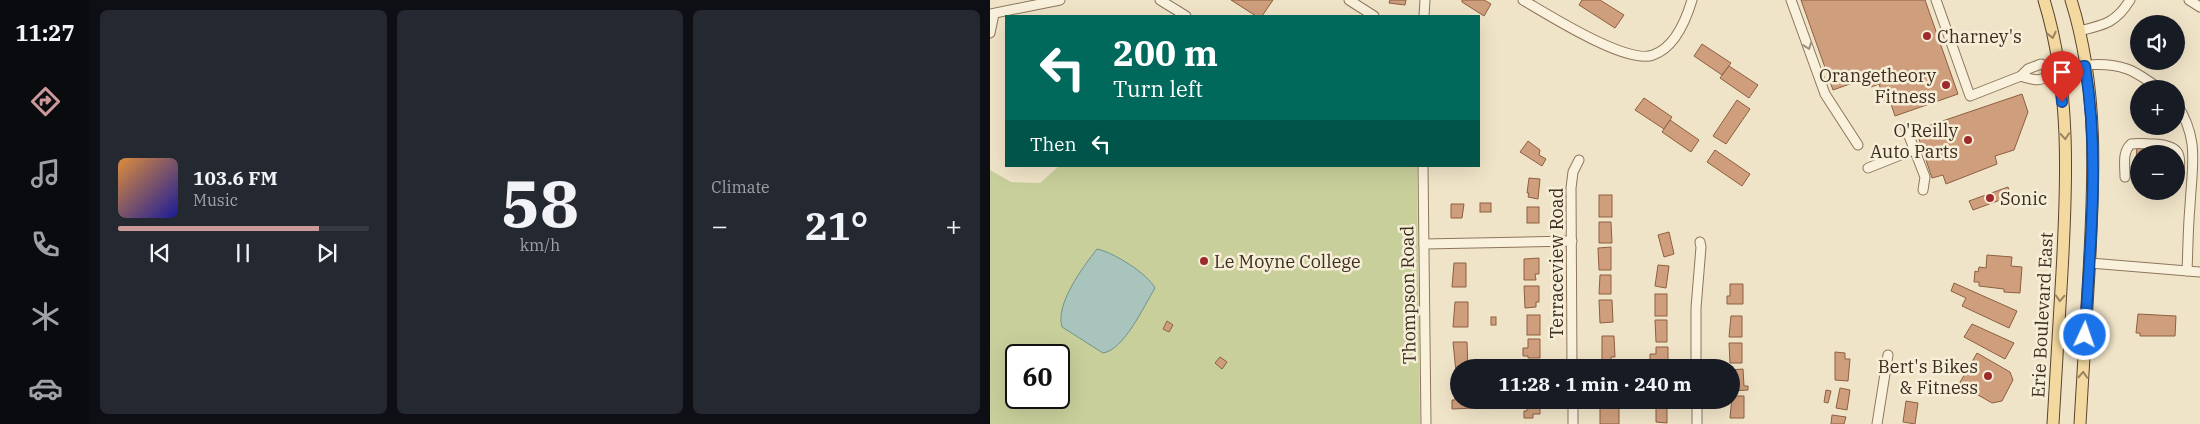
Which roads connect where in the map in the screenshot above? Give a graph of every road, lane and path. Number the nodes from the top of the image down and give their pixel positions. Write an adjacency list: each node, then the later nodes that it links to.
1 (1060, 0): 14 (street)
2 (1160, 0): 15 (street)
3 (1349, 0): 16 (street)
4 (1425, 0): 17 (street)
5 (1523, 0): 6 (street)
6 (1692, 0)
7 (1791, 0): 27 (street, one-way to 27)
8 (1936, 0): 22 (street)
9 (2044, 0): 21 (main road, Erie Boulevard East, one-way to 21)
10 (2071, 0): 18 (main road)
11 (2130, 0): 18 (street)
12 (2189, 0): 13 (street)
13 (2200, 7)
14 (992, 14): 19 (street)
15 (1184, 15)
16 (1372, 15)
17 (1424, 15)
18 (2079, 31): 20 (main road)
19 (990, 33)
20 (2085, 66): 21 (street); 23 (street); 39 (main road)
21 (2059, 70): 22 (street); 22 (street); 51 (main road, Erie Boulevard East, one-way to 51)
22 (2021, 76)
23 (2146, 80)
24 (2185, 116): 26 (street)
25 (1906, 128): 29 (street)
26 (2196, 129): 33 (street)
27 (1858, 145)
28 (2168, 145): 34 (street)
29 (1913, 150): 32 (street); 35 (street)
30 (1579, 160): 36 (street, Terraceview Road)
31 (1423, 167): 38 (street, Thompson Road)
32 (1868, 168)
33 (2196, 175): 40 (street)
34 (2125, 177)
35 (1923, 190)
36 (1572, 241): 38 (street); 43 (street, Terraceview Road)
37 (1700, 242): 44 (street)
38 (1424, 244): 47 (street, Thompson Road)
39 (2090, 264): 40 (street); 52 (main road, one-way to 39)
40 (2187, 271): 41 (street)
41 (2200, 272)
42 (1888, 355): 50 (street)
43 (1572, 359)
44 (1696, 359)
45 (1573, 409): 48 (street)
46 (1697, 409): 49 (street)
47 (1426, 424)
48 (1573, 424)
49 (1697, 424)
50 (1877, 424)
51 (2053, 424)
52 (2080, 424)

